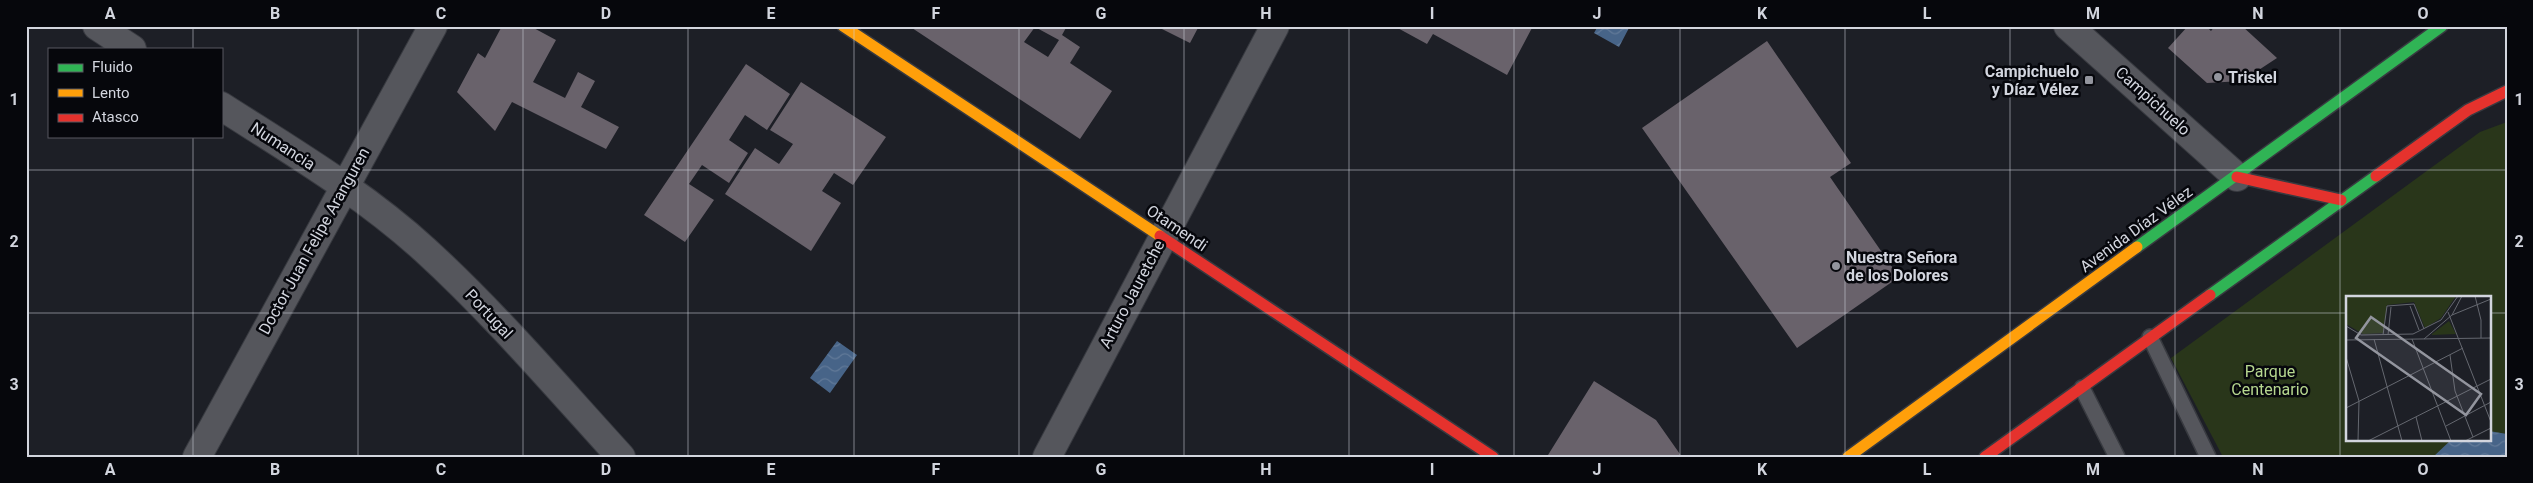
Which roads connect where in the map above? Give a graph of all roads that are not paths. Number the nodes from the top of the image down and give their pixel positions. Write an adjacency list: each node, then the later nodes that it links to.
1 (97, 26): 7 (street)
2 (433, 26): 11 (street, Doctor Juan Felipe Aranguren)
3 (843, 26): 13 (main road, Otamendi)
4 (1275, 26): 13 (street, Arturo Jauretche)
5 (2068, 26): 10 (street, Campichuelo)
6 (2442, 26): 10 (main road, Avenida Díaz Vélez)
7 (130, 48)
8 (2507, 92): 12 (main road)
9 (222, 107): 11 (street, Numancia)
10 (2237, 176): 12 (main road); 20 (main road, Avenida Díaz Vélez)
11 (345, 186): 16 (street, Doctor Juan Felipe Aranguren); 17 (street, Portugal)
12 (2341, 200): 14 (main road)
13 (1162, 237): 18 (street, Arturo Jauretche); 19 (main road, Otamendi)
14 (2150, 337): 15 (main road); 23 (lane)
15 (2082, 388): 21 (main road); 22 (lane)
16 (197, 457)
17 (621, 457)
18 (1048, 457)
19 (1493, 457)
20 (1848, 457)
21 (1985, 457)
22 (2118, 457)
23 (2208, 457)

